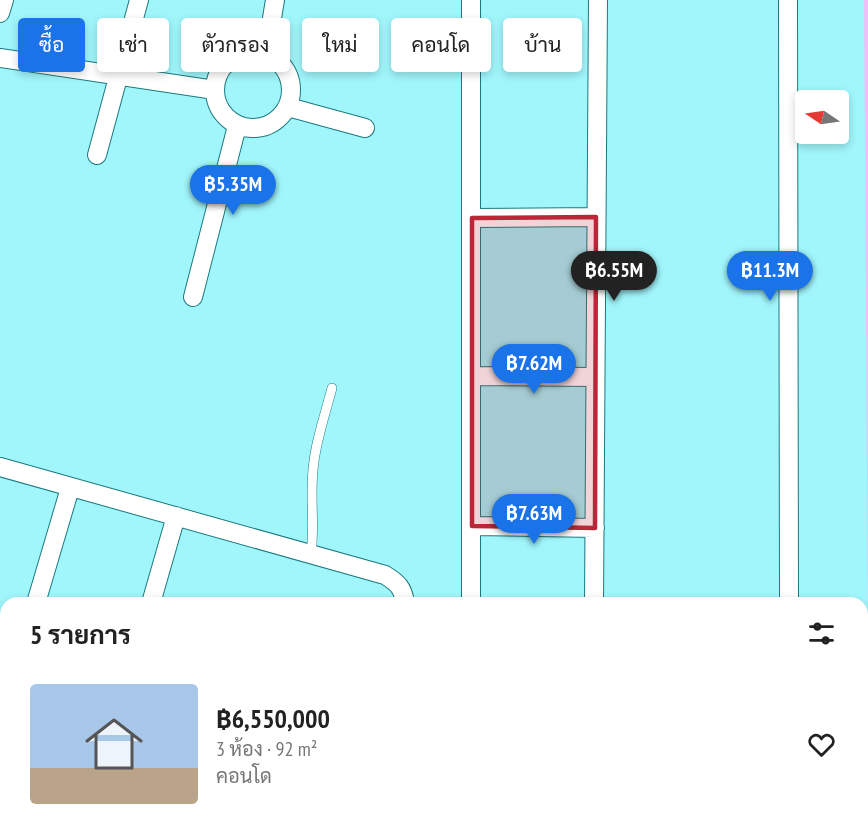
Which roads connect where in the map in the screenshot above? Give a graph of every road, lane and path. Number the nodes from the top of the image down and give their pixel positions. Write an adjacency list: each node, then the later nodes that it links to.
1 (4, 0): 7 (street)
2 (139, 0): 12 (street)
3 (275, 0): 8 (street)
4 (471, 0): 19 (street)
5 (598, 0): 18 (street)
6 (788, 0): 35 (street)
7 (0, 13)
8 (272, 18)
9 (0, 58): 12 (street)
10 (220, 72): 13 (street)
11 (287, 72): 14 (street)
12 (118, 76): 13 (street); 17 (street)
13 (215, 90): 15 (street)
14 (288, 107): 15 (street); 16 (street)
15 (237, 126): 20 (street)
16 (365, 128)
17 (97, 155)
18 (596, 217): 19 (street); 22 (street)
19 (472, 218): 21 (street)
20 (193, 297)
21 (472, 376): 22 (street); 27 (street)
22 (595, 376): 28 (street)
23 (332, 388): 29 (lane)
24 (0, 467): 25 (street)
25 (70, 488): 26 (street); 30 (street)
26 (176, 516): 29 (street); 31 (street)
27 (472, 526): 28 (street); 33 (street)
28 (596, 528): 34 (street)
29 (311, 554): 32 (street)
30 (38, 597)
31 (153, 597)
32 (404, 597)
33 (471, 597)
34 (594, 597)
35 (789, 597)

